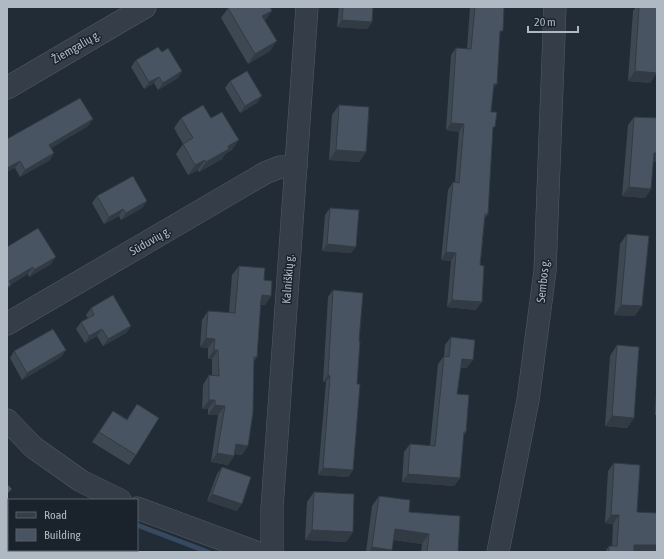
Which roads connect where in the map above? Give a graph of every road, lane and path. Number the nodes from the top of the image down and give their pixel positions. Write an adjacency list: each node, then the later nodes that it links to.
1 (145, 7): 4 (street, Žiemgalių g.)
2 (307, 7): 5 (street, Kalniškių g.)
3 (555, 7): 12 (street, Sembos g.)
4 (7, 88)
5 (296, 167): 6 (street, Sūduvių g.); 11 (street, Kalniškių g.)
6 (7, 324)
7 (7, 420): 8 (street)
8 (118, 499)
9 (138, 508): 10 (street)
10 (256, 552)
11 (272, 552)
12 (498, 552)

